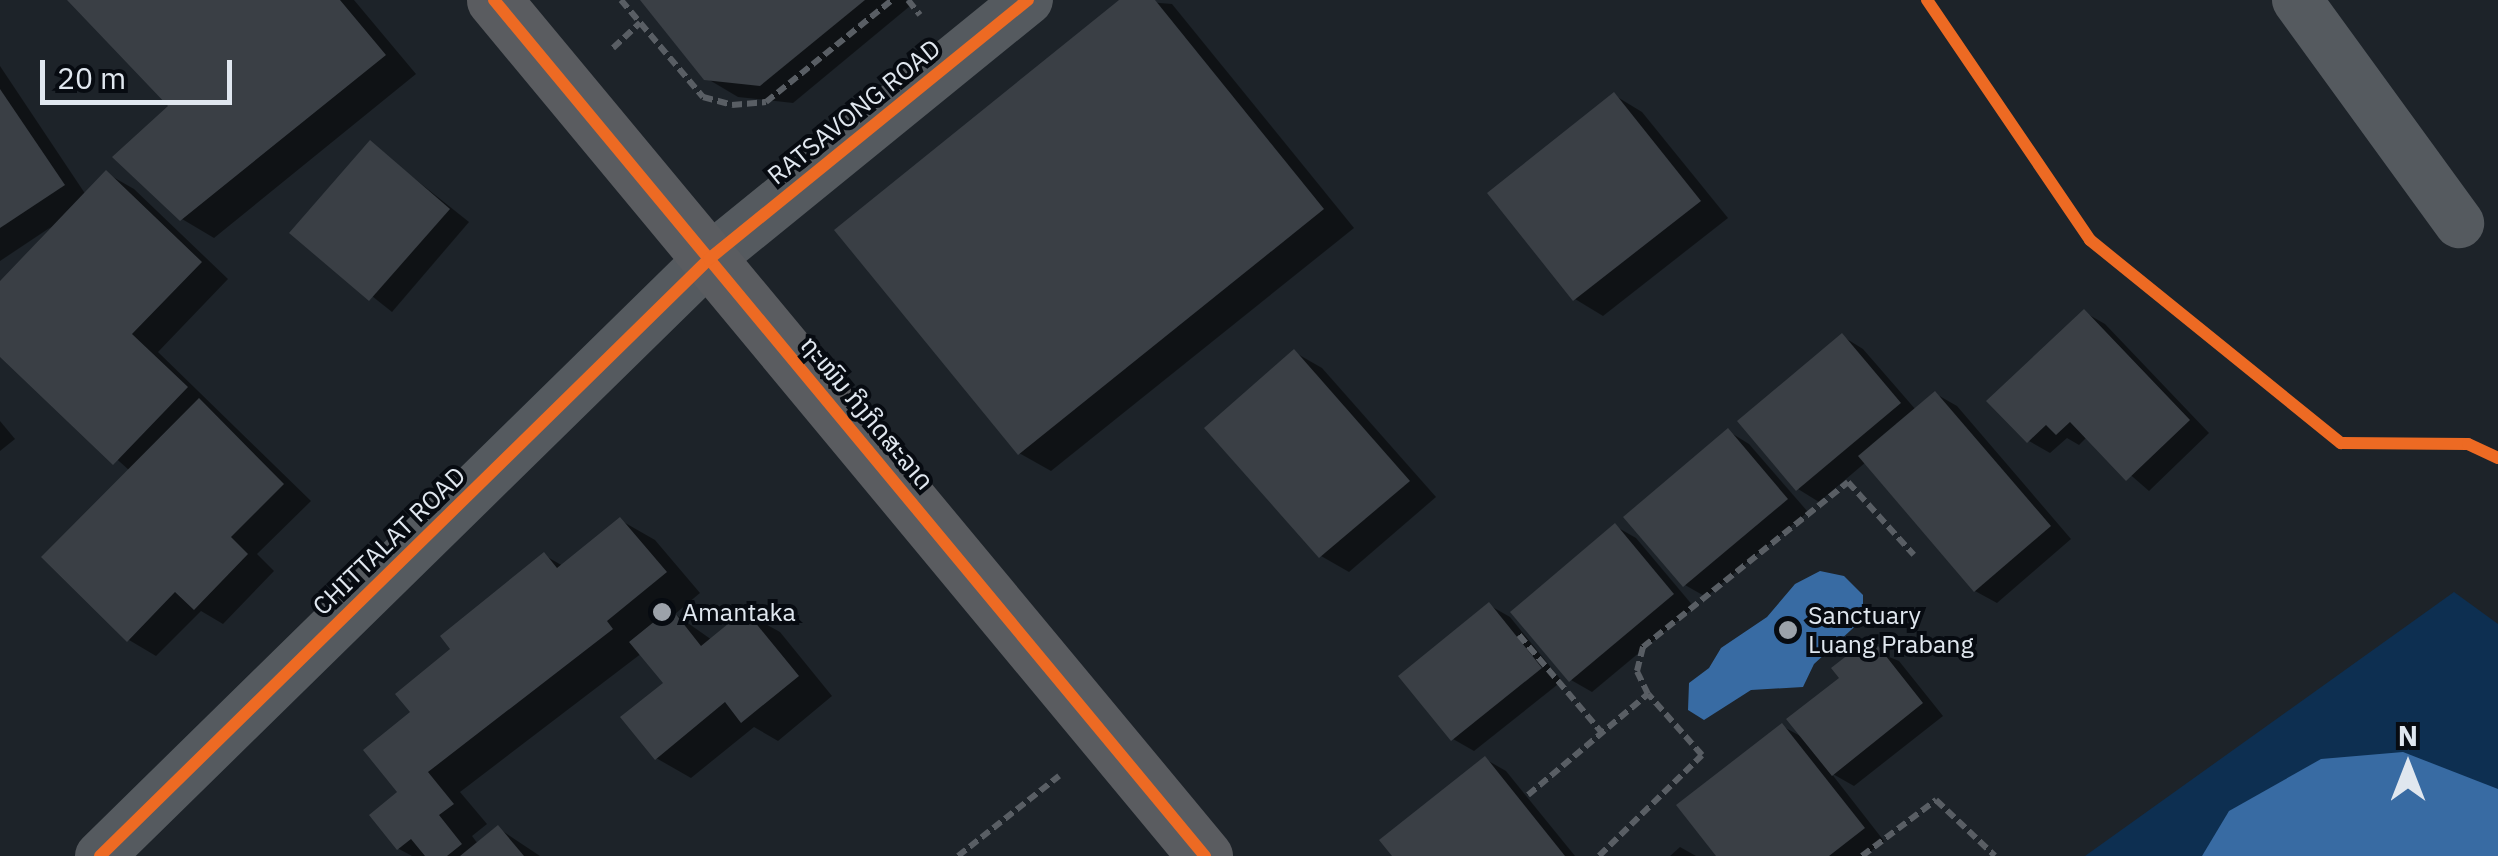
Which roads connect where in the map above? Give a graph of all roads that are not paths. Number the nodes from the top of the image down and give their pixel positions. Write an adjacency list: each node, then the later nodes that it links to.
1 (494, 0): 5 (street, ຖະໜົນ ກິງກິດສະລາດ)
2 (1028, 0): 5 (street, RATSAVONG ROAD)
3 (2297, 0): 4 (street)
4 (2459, 222)
5 (709, 259): 6 (street, CHITTALAT ROAD); 7 (street, ຖະໜົນ ກິງກິດສະລາດ)
6 (100, 856)
7 (1206, 856)

